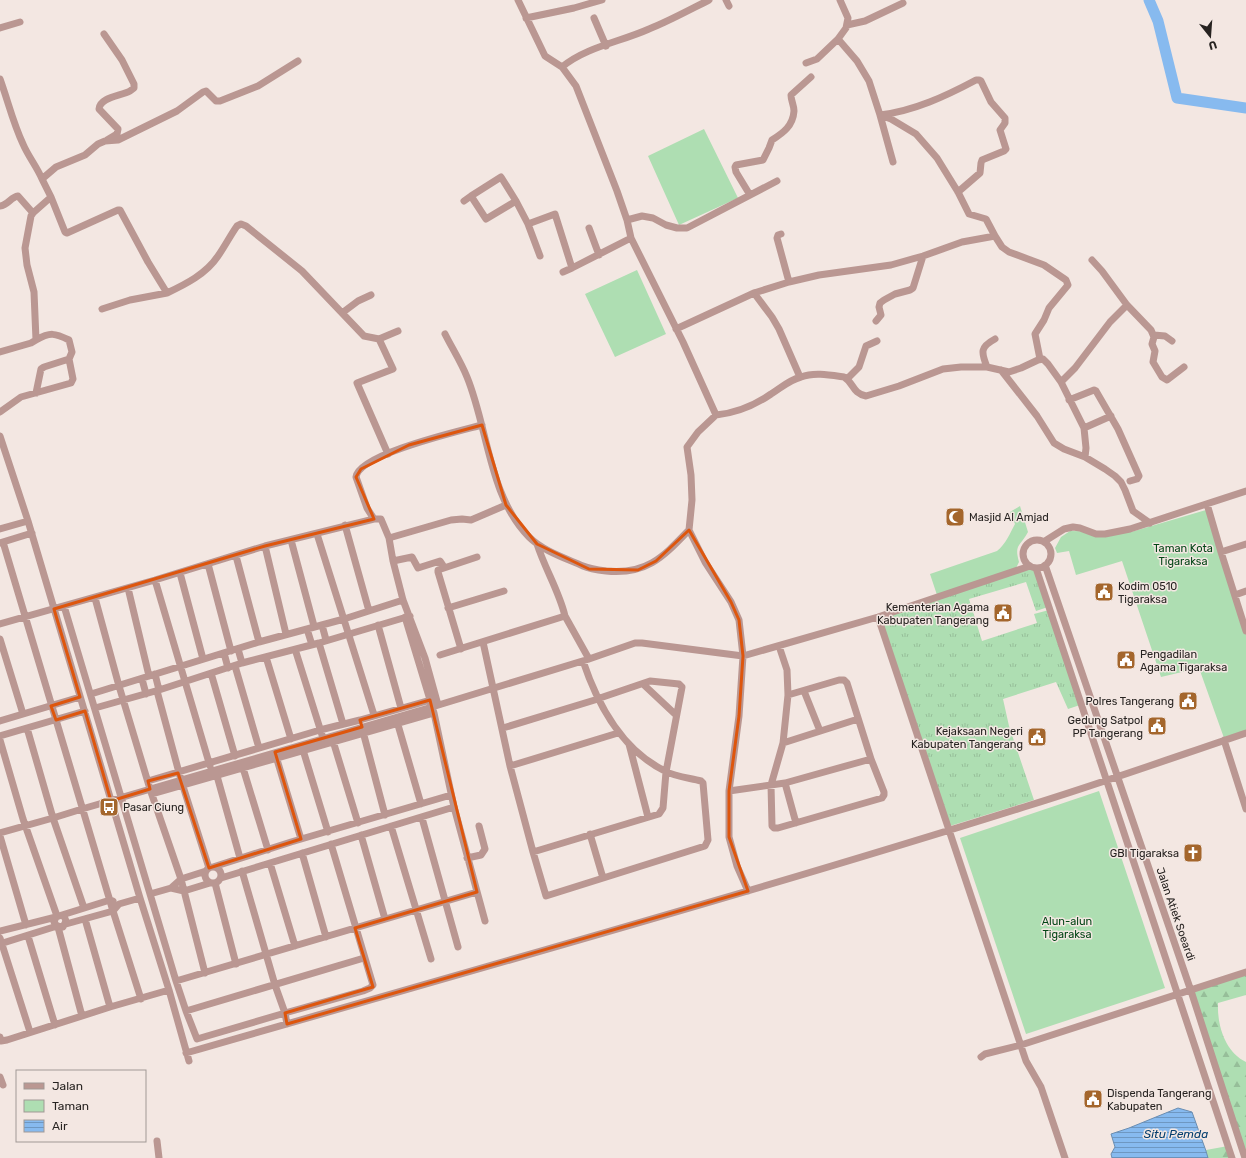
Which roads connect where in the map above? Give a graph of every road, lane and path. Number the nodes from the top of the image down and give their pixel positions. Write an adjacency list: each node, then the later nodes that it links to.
1 (518, 0): 6 (street)
2 (602, 0): 6 (street)
3 (709, 0): 13 (street)
4 (840, 0): 9 (street)
5 (904, 3): 9 (street)
6 (526, 18): 16 (street)
7 (594, 18): 13 (street)
8 (20, 22): 10 (street)
9 (847, 25): 12 (street)
10 (0, 28)
11 (104, 34): 20 (street)
12 (838, 39): 15 (street); 19 (street)
13 (606, 46): 16 (street)
14 (298, 61): 20 (street)
15 (806, 63)
16 (562, 67): 32 (street)
17 (811, 78): 25 (street)
18 (0, 79): 22 (street)
19 (880, 115): 21 (street); 24 (street); 24 (street)
20 (105, 141): 22 (street)
21 (893, 162)
22 (42, 179): 27 (street)
23 (777, 181): 25 (street)
24 (958, 192): 36 (street)
25 (750, 195): 32 (street)
26 (471, 196): 28 (street); 29 (street); 29 (street)
27 (51, 197): 31 (street); 45 (street)
28 (464, 201)
29 (516, 201): 33 (street)
30 (0, 206): 31 (street)
31 (33, 212): 58 (street)
32 (627, 220): 37 (street)
33 (528, 224): 39 (street); 42 (street)
34 (589, 228): 38 (street)
35 (781, 234): 44 (street)
36 (995, 236): 40 (street); 63 (street)
37 (631, 238): 38 (street); 52 (street)
38 (599, 255): 42 (street)
39 (540, 256)
40 (923, 256): 44 (street); 51 (street)
41 (1092, 260): 48 (street)
42 (572, 268): 43 (street)
43 (563, 272)
44 (789, 282): 46 (street)
45 (167, 292): 49 (street); 50 (street)
46 (754, 293): 52 (street); 67 (street)
47 (371, 295): 50 (street)
48 (1127, 305): 55 (street); 69 (street)
49 (102, 309)
50 (342, 313): 56 (street)
51 (876, 321)
52 (676, 329): 73 (street)
53 (398, 331): 56 (street)
54 (445, 334): 75 (street)
55 (1154, 335): 60 (street); 65 (street)
56 (379, 339): 78 (street)
57 (995, 339): 64 (street)
58 (36, 340): 61 (street); 62 (street)
59 (877, 341): 68 (street)
60 (1172, 341)
61 (0, 352)
62 (69, 359): 70 (street); 70 (street)
63 (1040, 359): 66 (street); 69 (street)
64 (987, 367): 66 (street); 68 (street)
65 (1184, 367)
66 (1001, 370): 79 (street)
67 (800, 377): 68 (street); 73 (street)
68 (847, 378)
69 (1061, 382): 71 (street)
70 (36, 393): 72 (street)
71 (1069, 400): 74 (street); 76 (street)
72 (0, 412)
73 (716, 414): 89 (street)
74 (1111, 416): 76 (street); 80 (street)
75 (482, 425): 78 (street); 83 (street)
76 (1084, 428): 79 (street)
77 (0, 436): 85 (street)
78 (388, 454): 84 (street)
79 (1085, 457): 86 (street)
80 (1130, 481)
81 (1246, 492): 82 (street)
82 (1207, 504): 86 (street); 99 (street)
83 (506, 505): 92 (street); 96 (street)
84 (374, 518): 87 (street); 92 (street)
85 (28, 521): 88 (street); 90 (street)
86 (1150, 523): 94 (street)
87 (345, 526): 91 (street); 118 (street)
88 (0, 529)
89 (689, 530): 96 (street); 141 (street)
90 (32, 533): 95 (street); 117 (street)
91 (317, 534): 93 (street); 123 (street)
92 (389, 538): 102 (street)
93 (291, 540): 98 (street); 127 (street)
94 (1045, 541): 104 (street); 106 (street)
95 (2, 542): 122 (street)
96 (537, 544): 120 (street)
97 (1246, 544): 99 (street)
98 (265, 546): 100 (street); 129 (street)
99 (1221, 552): 112 (street)
100 (236, 556): 103 (street); 133 (street)
101 (477, 557): 105 (street)
102 (393, 561): 105 (street); 114 (street)
103 (208, 564): 107 (street); 139 (street)
104 (1045, 565): 106 (street); 201 (street, Jalan Atiek Soeardi)
105 (444, 567): 116 (street)
106 (1033, 567): 121 (street); 202 (street, Jalan Atiek Soeardi)
107 (180, 573): 108 (street); 143 (street)
108 (155, 580): 109 (street); 146 (street)
109 (128, 588): 113 (street); 148 (street)
110 (504, 591): 116 (street)
111 (1246, 591): 112 (street)
112 (1235, 595): 128 (street)
113 (95, 598): 115 (street); 152 (street)
114 (403, 600): 118 (street); 119 (street)
115 (64, 606): 117 (street); 156 (street)
116 (448, 608): 138 (street)
117 (54, 609): 122 (street); 159 (street)
118 (369, 611): 123 (street)
119 (408, 616): 126 (street); 162 (street)
120 (565, 616): 134 (street); 144 (street)
121 (878, 617): 136 (street); 227 (street)
122 (26, 618): 124 (street); 163 (street)
123 (344, 619): 125 (street); 130 (street)
124 (0, 624)
125 (322, 625): 127 (street); 132 (street)
126 (378, 625): 130 (street); 165 (street)
127 (310, 628): 129 (street); 135 (street)
128 (1246, 631)
129 (286, 634): 133 (street)
130 (349, 634): 132 (street); 168 (street)
131 (0, 639): 167 (street)
132 (326, 640): 135 (street)
133 (259, 642): 139 (street)
134 (483, 642): 138 (street); 153 (street)
135 (315, 644): 137 (street); 174 (street)
136 (779, 646): 141 (street); 158 (street)
137 (295, 649): 142 (street); 178 (street)
138 (461, 649): 140 (street)
139 (231, 651): 143 (street); 145 (street); 145 (street)
140 (440, 655)
141 (743, 656): 144 (street); 207 (street)
142 (266, 657): 145 (street); 183 (street)
143 (203, 659): 146 (street)
144 (586, 660): 153 (street); 160 (street)
145 (235, 666): 147 (street); 190 (street)
146 (180, 667): 148 (street); 150 (street)
147 (211, 673): 150 (street); 193 (street)
148 (152, 675): 149 (street); 154 (street)
149 (142, 679): 152 (street); 157 (street)
150 (184, 681): 154 (street); 195 (street)
151 (643, 684): 160 (street); 169 (street); 169 (street)
152 (119, 686): 156 (street); 161 (street)
153 (494, 688): 162 (street); 177 (street)
154 (158, 690): 157 (street); 198 (street)
155 (804, 691): 158 (street); 170 (street); 179 (street)
156 (91, 694): 164 (street)
157 (146, 694): 161 (street)
158 (788, 695): 188 (street)
159 (80, 697): 163 (street); 166 (street)
160 (597, 699): 177 (street); 180 (street)
161 (124, 700): 164 (street); 203 (street)
162 (434, 704): 165 (street); 172 (street); 209 (street)
163 (51, 706): 167 (street); 171 (street)
164 (95, 708): 210 (street)
165 (398, 709): 168 (street); 172 (street)
166 (84, 712): 171 (street); 211 (street)
167 (23, 714): 173 (street)
168 (374, 715): 175 (street)
169 (676, 715): 199 (street)
170 (858, 719): 179 (street); 194 (street)
171 (56, 720): 176 (street); 214 (street)
172 (397, 720): 175 (street); 212 (street)
173 (0, 721)
174 (343, 724): 175 (street); 178 (street)
175 (362, 727): 186 (street); 187 (street); 217 (street)
176 (27, 728): 182 (street); 219 (street)
177 (503, 728): 196 (street)
178 (320, 730): 183 (street); 186 (street)
179 (820, 731): 188 (street)
180 (618, 733): 189 (street); 196 (street)
181 (1246, 733): 185 (street)
182 (0, 736)
183 (291, 739): 192 (street)
184 (0, 740): 224 (street)
185 (1224, 740): 201 (street); 215 (street)
186 (324, 741): 187 (street); 191 (street); 192 (street)
187 (333, 741): 221 (street)
188 (783, 743): 206 (street)
189 (629, 744): 199 (street); 218 (street)
190 (259, 748): 192 (street); 193 (street)
191 (304, 750): 192 (street); 228 (street)
192 (274, 752): 197 (street); 200 (street); 233 (street)
193 (235, 756): 195 (street)
194 (871, 758): 205 (street); 222 (street)
195 (209, 763): 198 (street); 200 (street)
196 (510, 766): 237 (street)
197 (243, 768): 200 (street); 236 (street)
198 (179, 772): 203 (street); 204 (street)
199 (666, 772): 218 (street); 245 (street)
200 (214, 775): 204 (street); 239 (street)
201 (1118, 776): 202 (street); 283 (street, Jalan Atiek Soeardi)
202 (1107, 780): 227 (street); 284 (street, Jalan Atiek Soeardi)
203 (148, 781): 208 (street)
204 (182, 783): 208 (street); 242 (street)
205 (785, 783): 206 (street); 222 (street)
206 (772, 785): 207 (street); 222 (street)
207 (728, 790): 250 (street)
208 (151, 792): 210 (street); 246 (street)
209 (451, 795): 212 (street); 213 (street)
210 (122, 798): 211 (street); 252 (street)
211 (111, 801): 214 (street); 253 (street)
212 (422, 804): 216 (street)
213 (454, 808): 220 (street); 240 (street)
214 (82, 809): 219 (street); 254 (street)
215 (1246, 810)
216 (394, 812): 217 (street); 223 (street)
217 (383, 816): 221 (street); 226 (street)
218 (648, 817): 230 (street)
219 (53, 818): 224 (street); 257 (street)
220 (422, 818): 223 (street); 255 (street)
221 (358, 823): 228 (street)
222 (796, 823)
223 (394, 825): 226 (street); 258 (street)
224 (26, 826): 229 (street); 260 (street)
225 (479, 826): 240 (street)
226 (383, 829): 231 (street)
227 (949, 830): 250 (street); 294 (street)
228 (328, 832): 233 (street)
229 (0, 833)
230 (590, 834): 237 (street); 245 (street)
231 (361, 835): 235 (street); 262 (street)
232 (0, 836): 265 (street)
233 (302, 839): 234 (street); 238 (street)
234 (291, 842): 236 (street); 238 (street)
235 (331, 844): 238 (street); 267 (street)
236 (268, 850): 239 (street)
237 (533, 852): 245 (street)
238 (301, 853): 241 (street); 270 (street)
239 (240, 858): 242 (street)
240 (467, 858): 251 (street)
241 (270, 863): 243 (street); 272 (street)
242 (209, 869): 244 (street); 246 (street); 247 (street)
243 (242, 871): 244 (street); 274 (street)
244 (221, 878): 247 (street)
245 (603, 878)
246 (181, 879): 248 (street); 249 (street)
247 (212, 883): 249 (street); 277 (street)
248 (171, 888): 249 (street); 252 (street)
249 (184, 891): 279 (street)
250 (748, 891): 290 (street)
251 (477, 892): 255 (street); 263 (street)
252 (150, 894): 280 (street)
253 (140, 898): 256 (street); 282 (street)
254 (110, 900): 256 (street); 257 (street); 259 (street)
255 (446, 902): 258 (street); 273 (street)
256 (119, 904): 259 (street)
257 (84, 908): 260 (street)
258 (417, 910): 262 (street); 276 (street)
259 (113, 912): 261 (street); 285 (street)
260 (58, 916): 264 (street); 265 (street); 266 (street)
261 (85, 920): 264 (street); 286 (street)
262 (385, 920): 267 (street)
263 (485, 921)
264 (66, 924): 266 (street)
265 (26, 925): 268 (street)
266 (57, 926): 269 (street); 289 (street)
267 (355, 928): 270 (street); 275 (street)
268 (0, 931)
269 (28, 936): 271 (street); 291 (street)
270 (326, 937): 272 (street)
271 (1, 942): 292 (street)
272 (294, 946): 274 (street)
273 (458, 947)
274 (266, 955): 277 (street); 281 (street)
275 (364, 958): 281 (street); 288 (street)
276 (431, 959)
277 (236, 964): 279 (street)
278 (1246, 972): 283 (street)
279 (205, 973): 280 (street)
280 (176, 981): 287 (street)
281 (275, 985): 287 (street); 288 (street)
282 (169, 990): 285 (street); 295 (street)
283 (1191, 991): 284 (street); 304 (street, Jalan Atiek Soeardi)
284 (1178, 995): 294 (street); 303 (street, Jalan Atiek Soeardi)
285 (141, 999): 286 (street)
286 (110, 1007): 289 (street)
287 (186, 1011): 288 (street)
288 (285, 1014): 290 (street)
289 (82, 1016): 291 (street)
290 (288, 1024): 295 (street)
291 (55, 1025): 292 (street)
292 (30, 1032): 293 (street)
293 (0, 1040)
294 (1021, 1045): 296 (street); 302 (street)
295 (186, 1053): 297 (street)
296 (981, 1057)
297 (189, 1061)
298 (0, 1077): 299 (street)
299 (3, 1085)
300 (156, 1141): 301 (street)
301 (159, 1158)
302 (1065, 1158)
303 (1232, 1158)
304 (1245, 1158)

